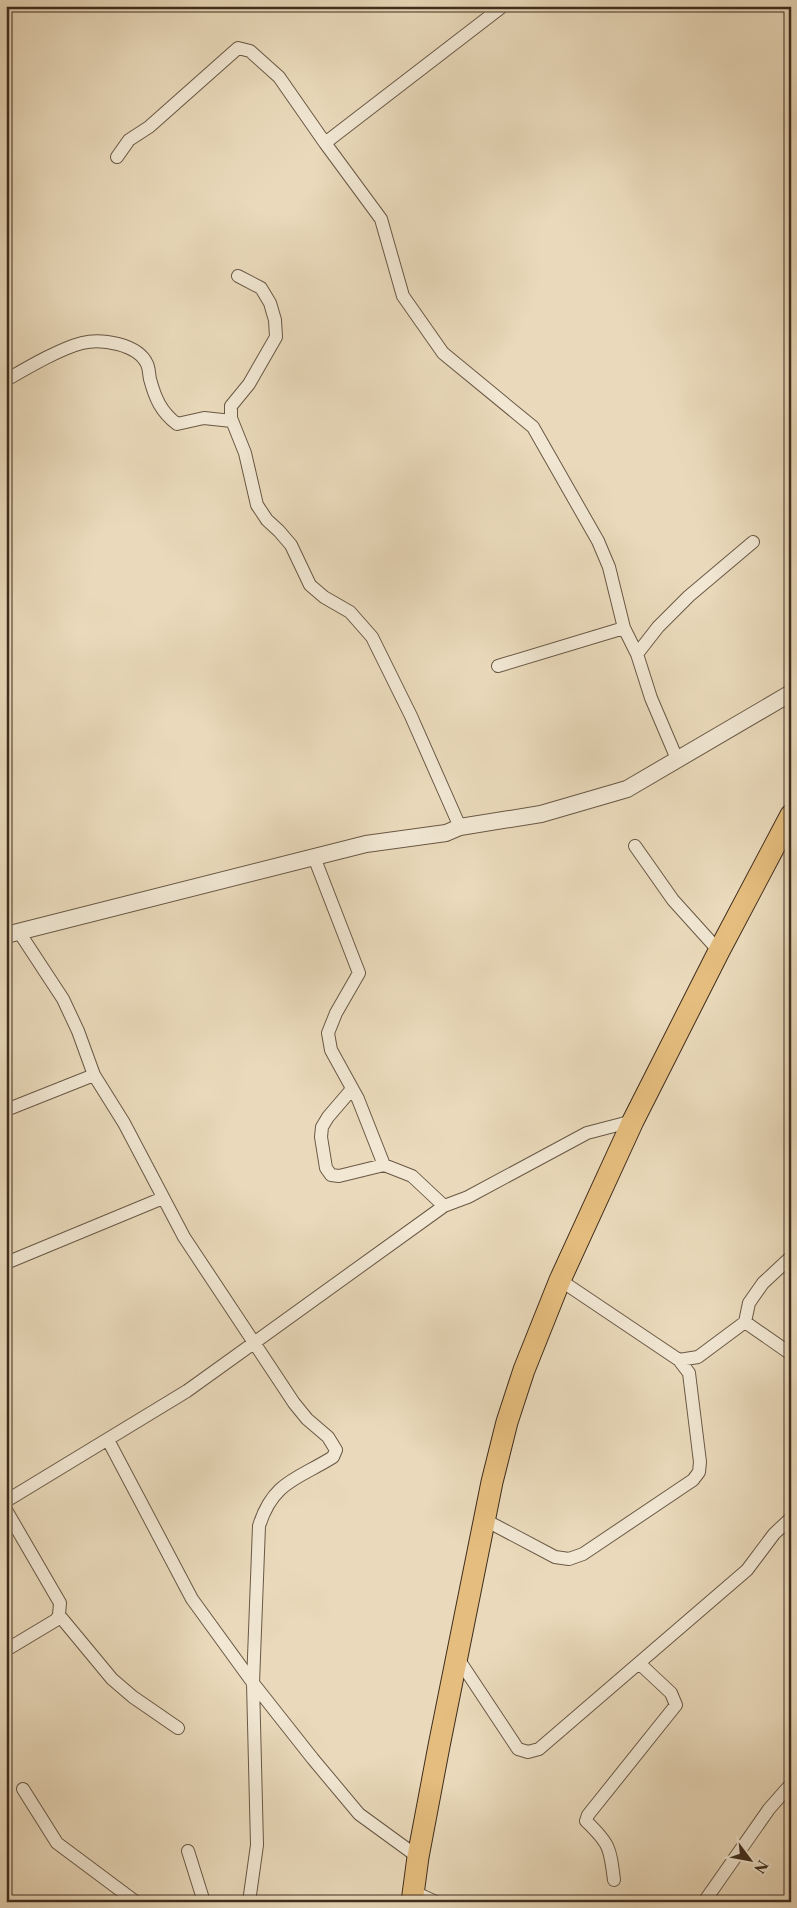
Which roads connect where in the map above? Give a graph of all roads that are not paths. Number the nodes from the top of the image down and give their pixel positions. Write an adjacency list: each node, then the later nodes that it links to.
1 (503, 6): 2 (street)
2 (325, 143): 3 (street); 8 (street)
3 (117, 157)
4 (238, 276): 6 (street)
5 (6, 380): 6 (street)
6 (232, 421): 14 (street)
7 (753, 542): 9 (street)
8 (624, 628): 9 (street); 10 (street)
9 (637, 654): 12 (street)
10 (498, 666)
11 (791, 693): 12 (street)
12 (677, 760): 14 (street)
13 (791, 816): 18 (highway)
14 (460, 826): 16 (street)
15 (635, 846): 18 (street)
16 (314, 857): 17 (street); 20 (street)
17 (13, 933): 19 (street)
18 (718, 951): 22 (highway)
19 (94, 1075): 21 (street); 24 (street)
20 (352, 1089): 23 (street); 23 (street)
21 (6, 1110)
22 (632, 1121): 25 (street); 28 (highway)
23 (384, 1165): 25 (street)
24 (163, 1198): 27 (street); 30 (street)
25 (444, 1206): 30 (street)
26 (791, 1257): 29 (street)
27 (6, 1263)
28 (560, 1280): 33 (street); 39 (highway)
29 (745, 1322): 31 (street); 32 (street)
30 (254, 1344): 35 (street); 44 (street)
31 (791, 1354)
32 (698, 1357): 33 (street); 34 (street)
33 (679, 1360): 34 (street)
34 (689, 1373): 39 (street)
35 (108, 1440): 36 (street); 44 (street)
36 (6, 1501)
37 (6, 1510): 40 (street)
38 (791, 1518): 43 (street)
39 (485, 1520): 42 (highway)
40 (60, 1615): 41 (street); 45 (street)
41 (6, 1650)
42 (457, 1657): 43 (street); 49 (highway)
43 (639, 1663): 50 (street)
44 (253, 1683): 49 (street); 54 (street)
45 (178, 1728)
46 (791, 1784): 56 (street)
47 (23, 1789): 52 (street)
48 (188, 1851): 53 (street)
49 (418, 1857): 51 (highway)
50 (614, 1880)
51 (413, 1897): 55 (street)
52 (136, 1902)
53 (204, 1902)
54 (249, 1902)
55 (436, 1902)
56 (704, 1902)

